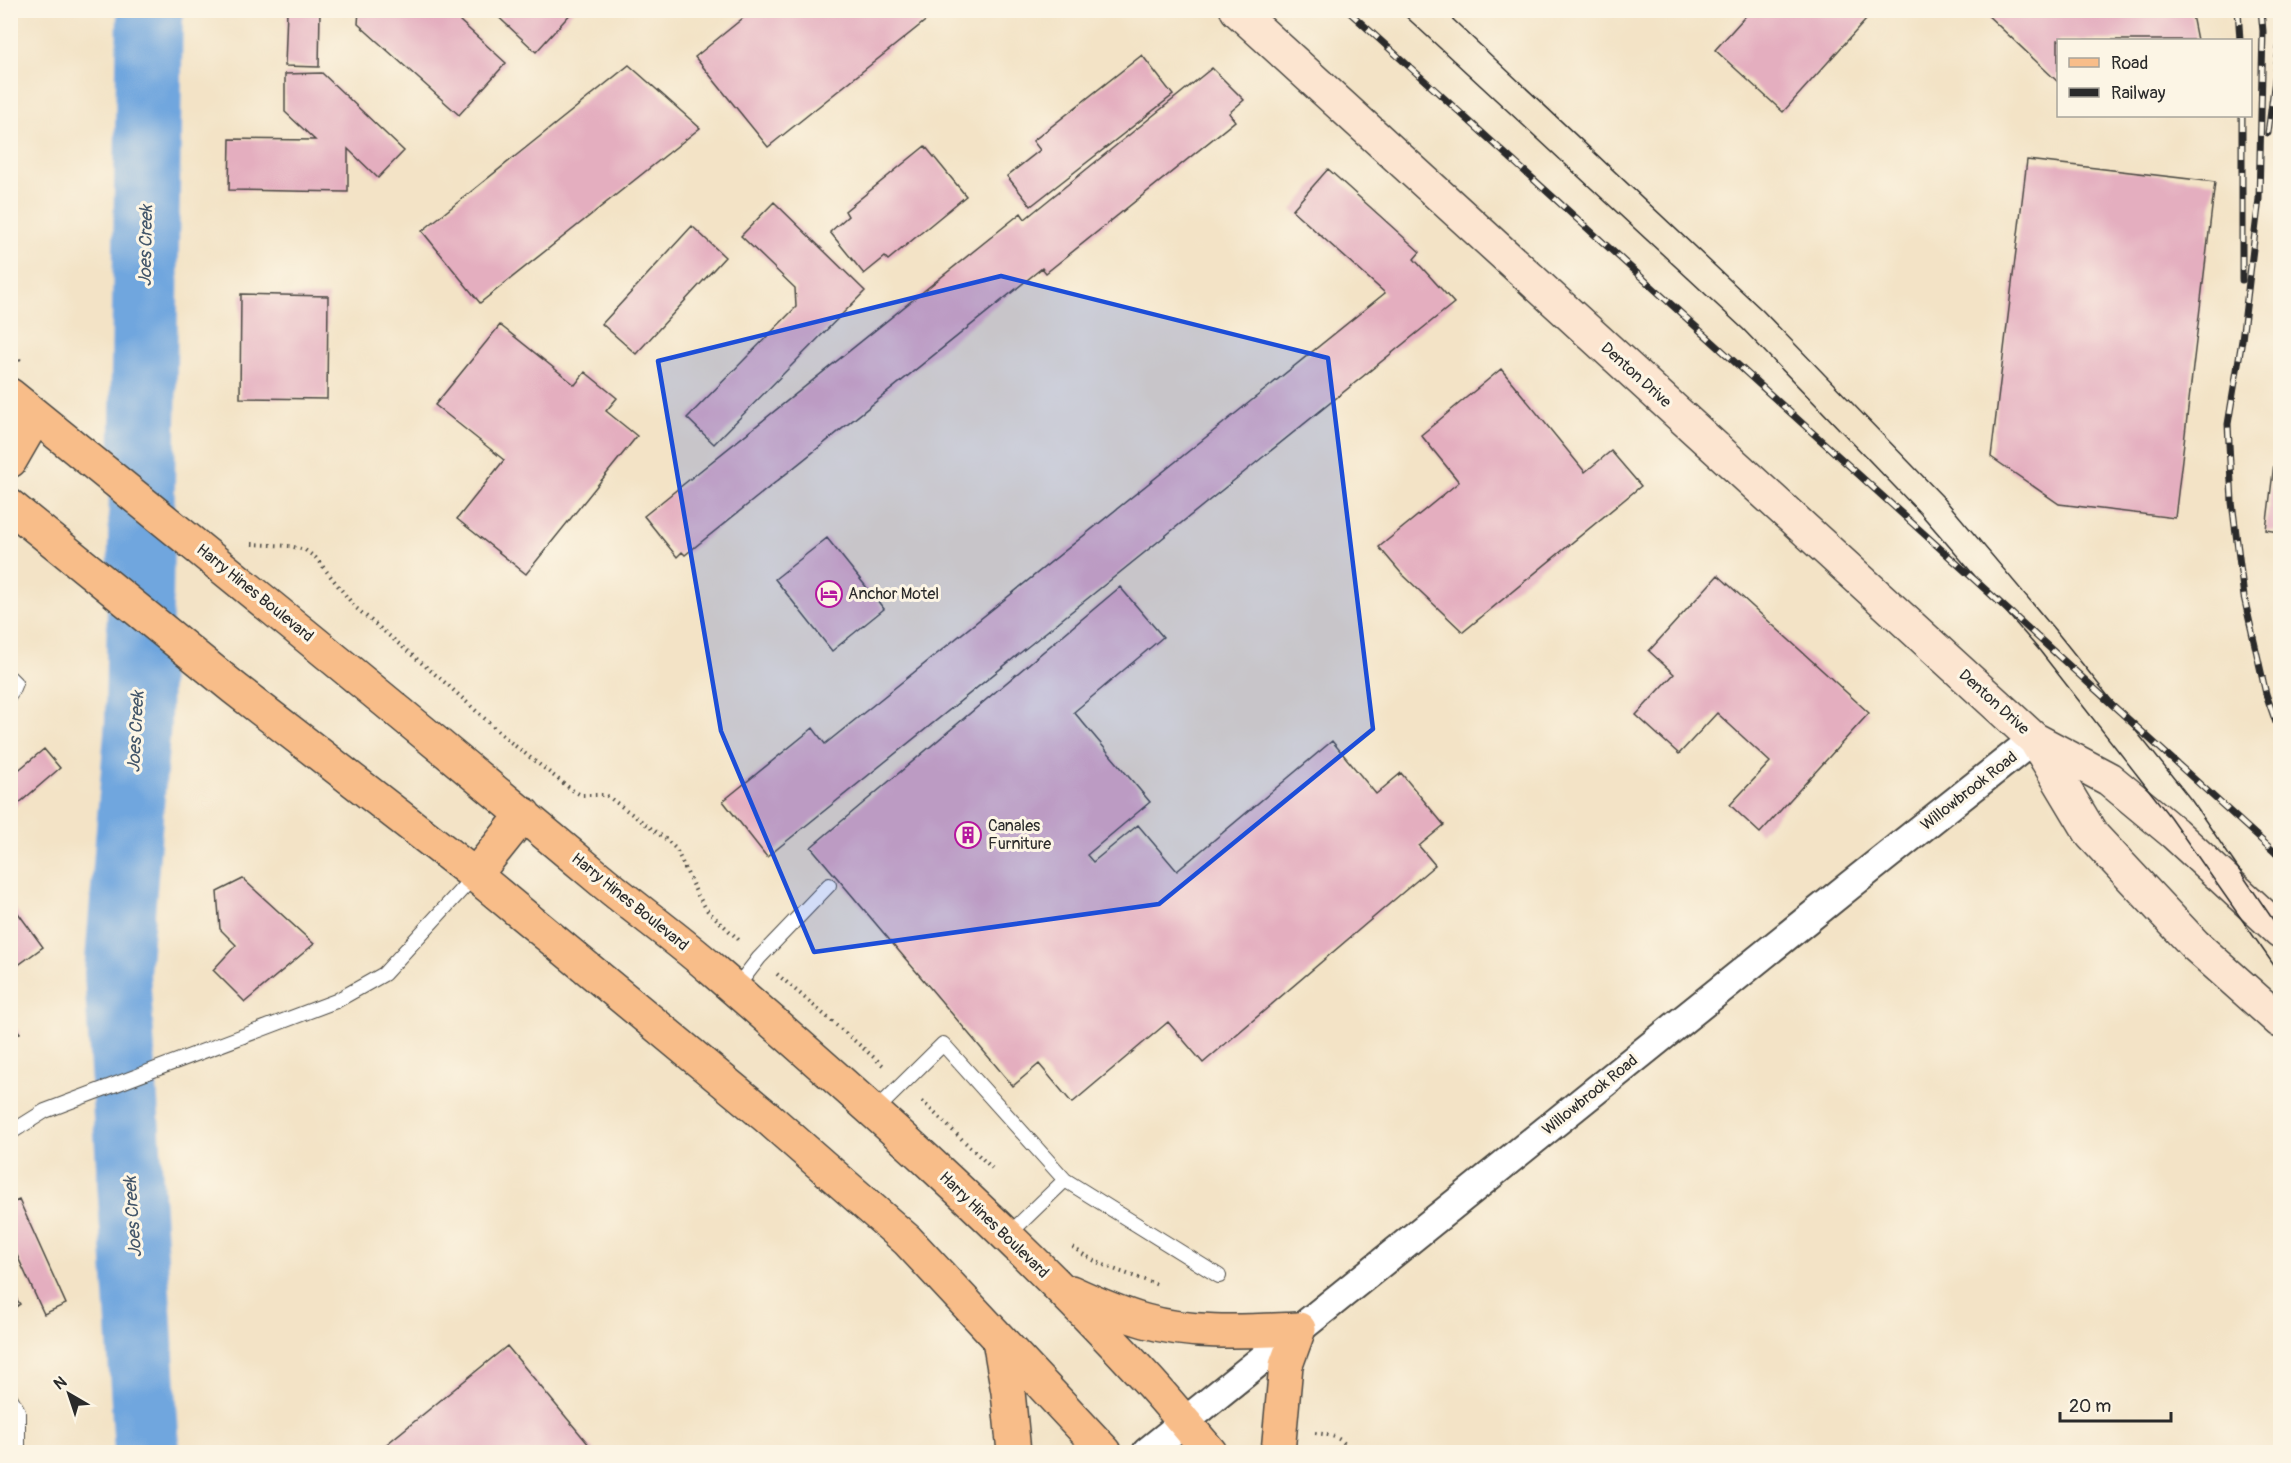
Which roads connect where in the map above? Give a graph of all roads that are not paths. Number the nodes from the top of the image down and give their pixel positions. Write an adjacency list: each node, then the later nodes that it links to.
1 (1237, 10): 8 (street, Denton Drive)
2 (10, 395): 3 (main road, Harry Hines Boulevard)
3 (46, 424): 4 (main road); 9 (main road, Harry Hines Boulevard)
4 (10, 461)
5 (10, 506): 10 (main road)
6 (10, 678): 7 (lane)
7 (10, 695)
8 (2034, 739): 12 (street, Denton Drive); 14 (street, Denton Drive); 21 (street, Willowbrook Road)
9 (524, 814): 10 (main road); 13 (main road, Harry Hines Boulevard)
10 (475, 875): 16 (lane); 22 (main road)
11 (829, 885): 13 (lane)
12 (2280, 931)
13 (735, 989): 15 (main road, Harry Hines Boulevard)
14 (2280, 1021)
15 (873, 1113): 17 (lane); 18 (main road, Harry Hines Boulevard)
16 (10, 1132)
17 (1065, 1180): 18 (lane); 19 (lane)
18 (1006, 1237): 20 (main road, Harry Hines Boulevard)
19 (1219, 1276)
20 (1058, 1287): 21 (main road); 24 (main road, Harry Hines Boulevard)
21 (1299, 1329): 24 (street, Willowbrook Road); 30 (main road)
22 (999, 1340): 26 (main road); 27 (main road)
23 (10, 1397): 25 (lane)
24 (1184, 1422): 28 (street, Willowbrook Road); 29 (main road, Harry Hines Boulevard)
25 (18, 1452)
26 (1014, 1452)
27 (1105, 1452)
28 (1147, 1452)
29 (1210, 1452)
30 (1278, 1452)

